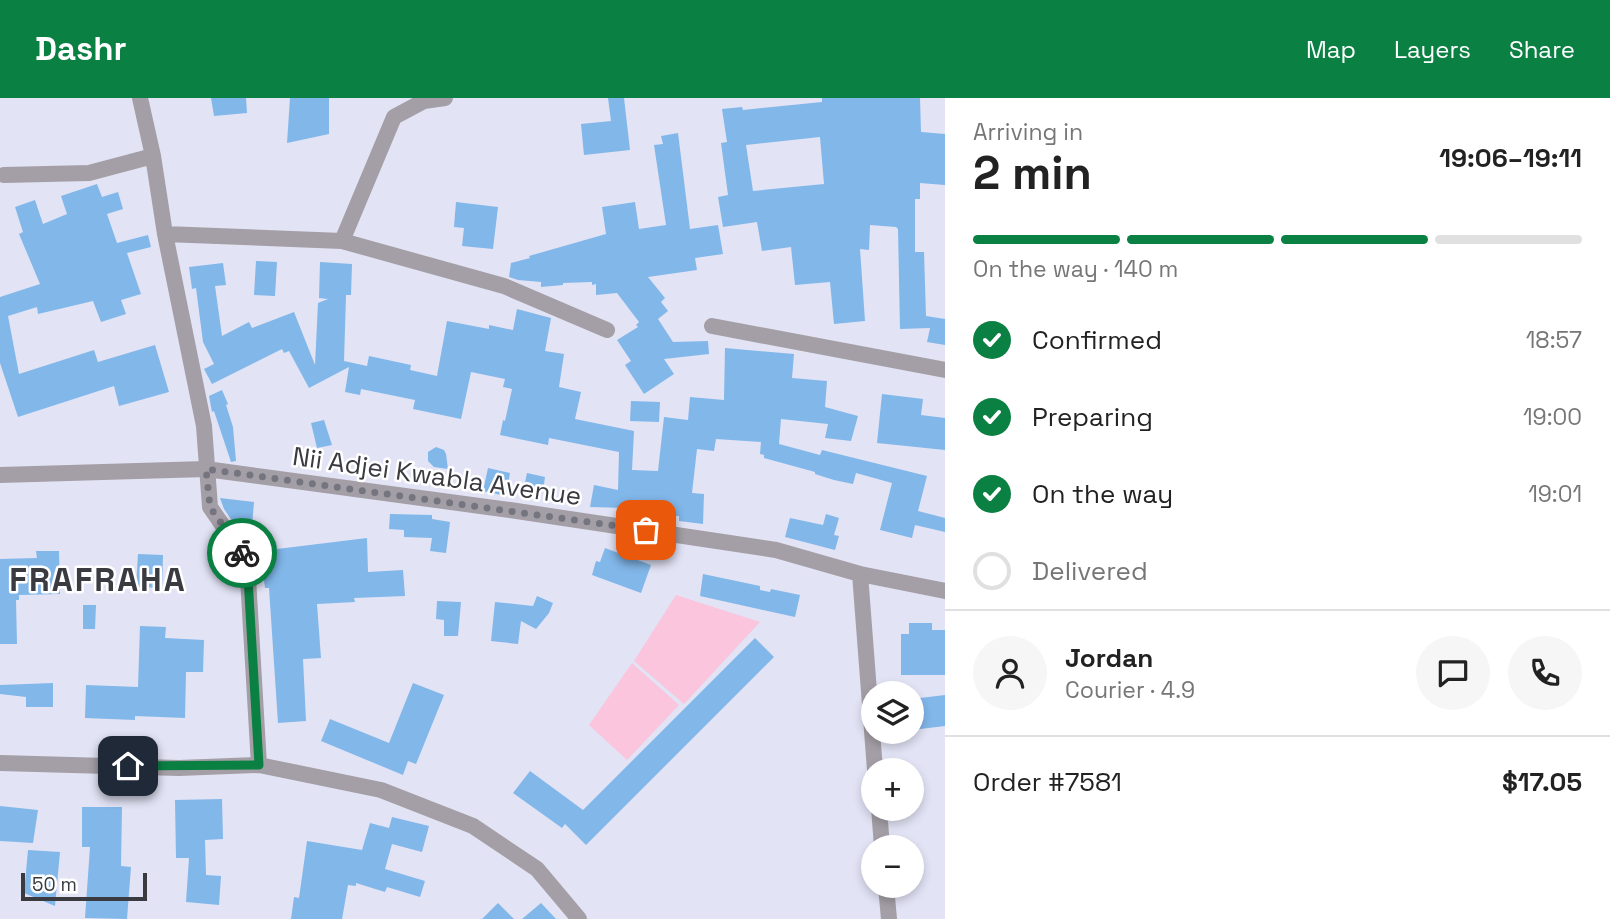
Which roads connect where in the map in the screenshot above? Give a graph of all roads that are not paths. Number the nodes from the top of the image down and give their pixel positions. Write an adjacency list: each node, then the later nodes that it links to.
1 (140, 98): 3 (street)
2 (445, 98): 6 (street)
3 (153, 156): 4 (street); 5 (street)
4 (4, 175)
5 (165, 234): 6 (street); 10 (street)
6 (342, 241): 8 (street)
7 (712, 326): 9 (street)
8 (607, 330)
9 (945, 370)
10 (206, 469): 11 (street, Nii Adjei Kwabla Avenue); 12 (street, Nii Adjei Kwabla Avenue); 16 (street)
11 (0, 475)
12 (860, 574): 13 (street, Nii Adjei Kwabla Avenue); 14 (street)
13 (945, 591)
14 (874, 758)
15 (0, 764): 16 (street)
16 (259, 765): 18 (street)
17 (887, 898): 19 (street)
18 (579, 919)
19 (889, 919)

